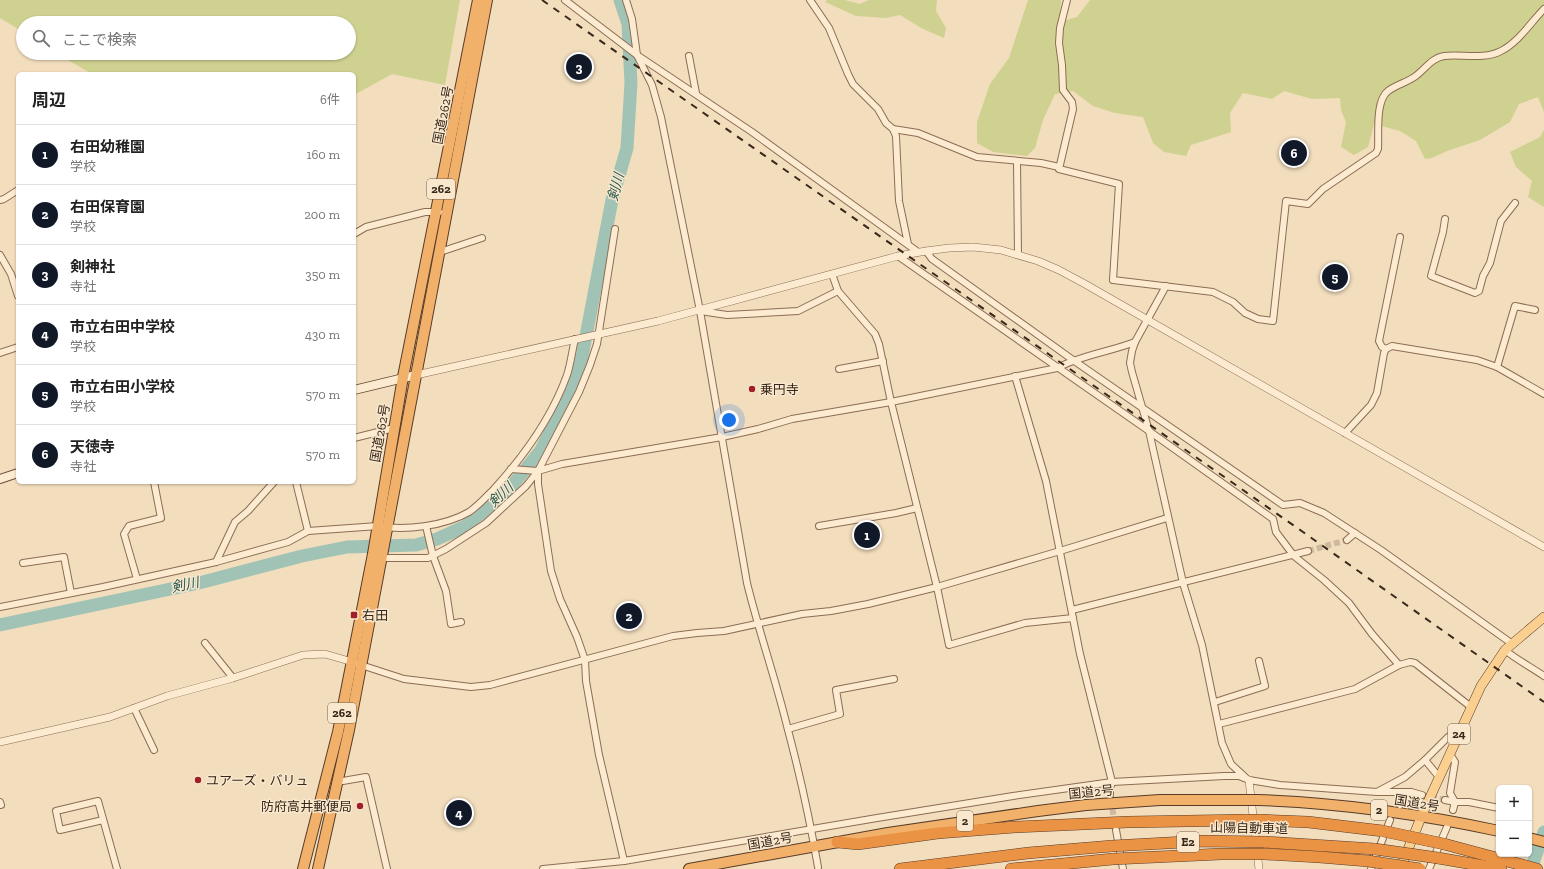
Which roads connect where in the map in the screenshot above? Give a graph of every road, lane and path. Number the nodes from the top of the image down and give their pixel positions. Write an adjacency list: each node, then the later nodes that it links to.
1 (478, 0): 17 (highway, 国道262号 / 262)
2 (487, 0): 18 (highway, 国道262号 / 262)
3 (565, 0): 8 (street)
4 (626, 0): 8 (street)
5 (810, 0): 11 (street)
6 (1067, 0): 13 (street)
7 (1544, 9): 32 (street)
8 (637, 55): 10 (street); 36 (street)
9 (689, 56): 10 (street)
10 (696, 93): 24 (street)
11 (893, 129): 12 (street); 24 (street)
12 (1017, 161): 13 (street); 29 (street)
13 (1059, 167): 32 (street)
14 (16, 191): 15 (street)
15 (0, 200)
16 (1514, 202): 19 (street)
17 (437, 212): 18 (street); 21 (street); 51 (highway, 国道262号 / 262)
18 (447, 213): 26 (highway, 国道262号 / 262)
19 (1445, 219)
20 (615, 229): 38 (street)
21 (356, 233)
22 (1400, 237): 42 (street)
23 (482, 238): 26 (street)
24 (908, 244): 27 (street)
25 (926, 251): 27 (street); 29 (street); 44 (street)
26 (440, 252): 49 (highway, 国道262号 / 262)
27 (918, 252): 30 (street)
28 (0, 255): 33 (street)
29 (1018, 255): 37 (street)
30 (898, 256): 31 (street); 47 (street)
31 (832, 274): 34 (street); 36 (street)
32 (1166, 286): 37 (street)
33 (16, 290)
34 (838, 291): 36 (street); 45 (street)
35 (1535, 310): 46 (street)
36 (700, 311): 38 (street); 59 (street)
37 (1147, 320): 40 (street); 58 (street)
38 (597, 334): 39 (street); 62 (street)
39 (577, 339): 49 (street); 61 (street)
40 (1135, 342): 44 (street); 55 (street)
41 (16, 348): 43 (street)
42 (1386, 349): 46 (street); 58 (street)
43 (0, 353)
44 (1073, 360): 47 (street); 55 (street)
45 (883, 361): 48 (street); 54 (street)
46 (1497, 367): 53 (street)
47 (1057, 368): 50 (street); 57 (street)
48 (839, 369)
49 (416, 375): 51 (main road); 72 (highway, 国道262号 / 262)
50 (1015, 376): 54 (street); 77 (street)
51 (403, 377): 52 (main road); 56 (highway, 国道262号 / 262)
52 (356, 389)
53 (1544, 394)
54 (891, 402): 59 (street); 68 (street)
55 (1143, 409): 57 (street); 74 (street)
56 (394, 428): 60 (street); 72 (highway, 国道262号 / 262)
57 (1149, 431): 69 (street); 81 (street)
58 (1345, 433): 76 (street)
59 (722, 437): 62 (street); 93 (street)
60 (356, 438)
61 (513, 469): 62 (street); 70 (street)
62 (538, 471): 80 (street); 96 (street)
63 (16, 474): 64 (main road)
64 (0, 479)
65 (154, 484): 84 (street)
66 (272, 484): 82 (street)
67 (296, 484): 73 (street)
68 (917, 508): 71 (street); 86 (street)
69 (1167, 518): 77 (street); 85 (street)
70 (426, 526): 72 (street); 80 (street)
71 (819, 526)
72 (382, 529): 73 (street); 79 (highway, 国道262号 / 262)
73 (308, 531): 82 (street)
74 (1355, 533): 75 (street); 95 (street)
75 (1347, 540)
76 (1544, 547)
77 (1060, 551): 86 (street); 89 (street)
78 (1308, 551): 81 (street)
79 (379, 556): 80 (street); 98 (highway, 国道262号 / 262)
80 (433, 556): 92 (street)
81 (1294, 556): 85 (street); 99 (street)
82 (216, 562): 84 (street)
83 (23, 563): 87 (street)
84 (137, 579): 87 (street)
85 (1183, 583): 89 (street); 103 (street)
86 (936, 587): 91 (street); 93 (street)
87 (71, 593): 88 (street)
88 (0, 608)
89 (1072, 610): 91 (street)
90 (1544, 617): 95 (main road, 24)
91 (1073, 618): 116 (street)
92 (461, 622)
93 (757, 624): 96 (street); 107 (street)
94 (205, 643): 101 (street)
95 (1508, 646): 100 (street); 104 (main road, 24)
96 (585, 660): 98 (street); 137 (street)
97 (1260, 661): 103 (street)
98 (357, 663): 101 (street); 115 (highway, 国道262号 / 262); 141 (highway, 国道262号 / 262)
99 (1399, 665): 104 (street); 106 (street)
100 (1544, 676)
101 (233, 678): 105 (street)
102 (894, 679): 107 (street)
103 (1215, 702): 106 (street)
104 (1471, 707): 108 (main road, 24)
105 (134, 708): 109 (street); 110 (street)
106 (1220, 724): 114 (street)
107 (788, 729): 130 (street)
108 (1460, 732): 111 (main road, 24); 112 (street)
109 (0, 742)
110 (154, 750)
111 (1450, 754): 113 (main road, 24); 122 (street)
112 (1425, 760): 113 (street); 117 (street)
113 (1439, 777): 126 (main road, 24)
114 (1249, 780): 116 (street); 117 (street); 149 (street)
115 (337, 782): 142 (highway, 国道262号 / 262); 143 (street)
116 (1112, 782): 119 (street); 130 (street)
117 (1378, 792): 118 (street)
118 (1411, 792): 120 (street); 123 (street)
119 (1110, 795)
120 (1422, 795)
121 (1445, 800): 122 (street)
122 (1455, 802): 124 (street); 125 (street)
123 (1400, 805)
124 (1496, 807)
125 (1453, 810)
126 (1422, 815): 132 (highway, 国道2号 / 2); 134 (highway, 国道2号 / 2, bridge); 150 (main road, 24)
127 (103, 820): 127 (street); 140 (street)
128 (1390, 820): 138 (street)
129 (1446, 827): 152 (street)
130 (811, 830): 136 (street); 137 (street)
131 (1116, 830): 148 (street)
132 (1496, 830)
133 (1532, 839): 135 (highway)
134 (837, 842): 136 (highway, 国道2号 / 2); 154 (highway, bridge)
135 (1544, 842)
136 (814, 846): 139 (street); 145 (highway, 国道2号 / 2)
137 (624, 861): 144 (street)
138 (1370, 865): 147 (highway, 山陽自動車道 / E2, bridge); 151 (highway, 山陽自動車道 / E2, bridge)
139 (818, 867)
140 (117, 869)
141 (303, 869)
142 (318, 869)
143 (387, 869)
144 (543, 869)
145 (689, 869)
146 (900, 869): 153 (highway, 山陽自動車道 / E2, bridge)
147 (1012, 869)
148 (1123, 869)
149 (1259, 869)
150 (1400, 869)
151 (1420, 869)
152 (1429, 869)
153 (1501, 869)
154 (1537, 869)

